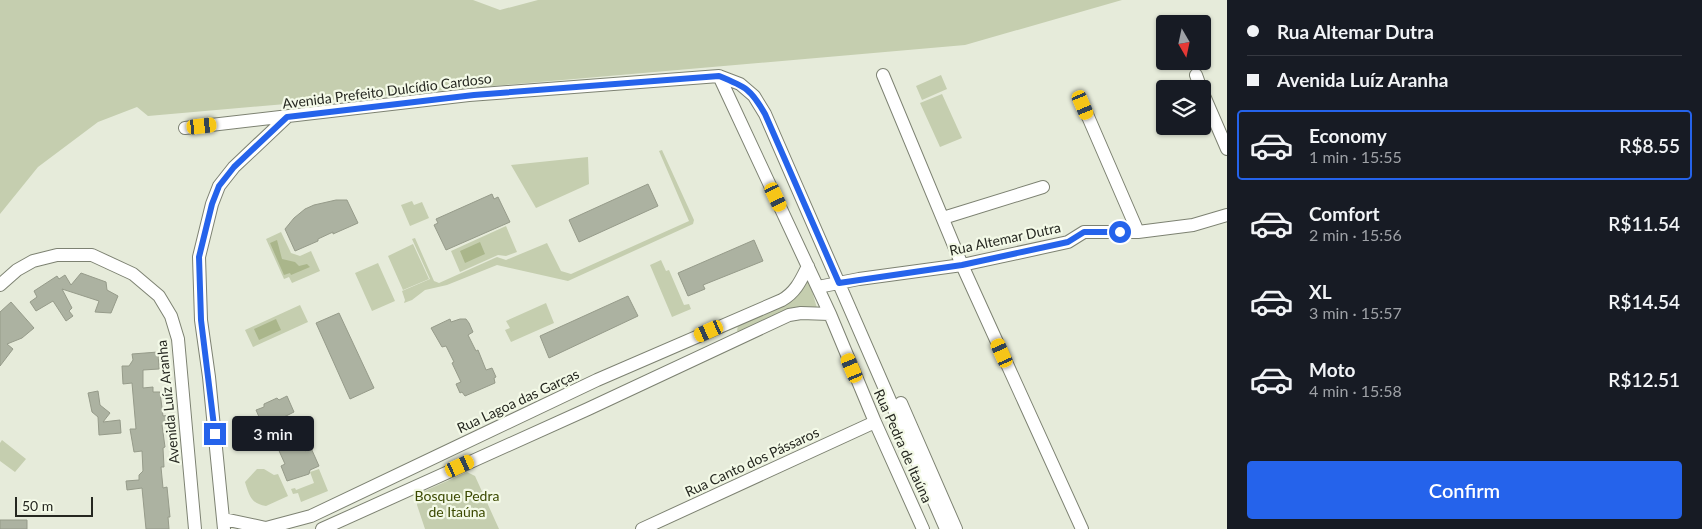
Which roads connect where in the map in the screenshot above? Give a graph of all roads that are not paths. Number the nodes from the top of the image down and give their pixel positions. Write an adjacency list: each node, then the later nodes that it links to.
1 (884, 75): 13 (street)
2 (1196, 75): 4 (street)
3 (719, 76): 5 (street, Avenida Prefeito Dulcídio Cardoso); 8 (street, Avenida Prefeito Dulcídio Cardoso); 16 (street, Rua Pedra de Itaúna)
4 (1198, 80)
5 (746, 85): 17 (street, Rua Pedra de Itaúna)
6 (1083, 105): 14 (street)
7 (1211, 111): 10 (street)
8 (287, 117): 9 (street, Avenida Prefeito Dulcídio Cardoso); 22 (street)
9 (185, 128)
10 (1227, 149)
11 (1042, 187): 13 (street)
12 (1227, 215): 14 (street, Rua Altemar Dutra)
13 (943, 218): 15 (street)
14 (1138, 232): 15 (street, Rua Altemar Dutra)
15 (962, 265): 17 (street, Rua Altemar Dutra); 30 (street)
16 (808, 266): 19 (street, Rua Pedra de Itaúna); 24 (street, Rua Lagoa das Garças)
17 (843, 282): 19 (street, Rua Altemar Dutra); 28 (street, Rua Pedra de Itaúna); 29 (street)
18 (0, 285): 23 (street, Avenida Luíz Aranha)
19 (818, 287): 20 (street, Rua Pedra de Itaúna)
20 (830, 314): 21 (street, Rua Pedra de Itaúna); 25 (street)
21 (875, 422): 26 (street, Rua Canto dos Pássaros); 27 (street, Rua Pedra de Itaúna)
22 (224, 524): 24 (street, Rua Lagoa das Garças)
23 (195, 529)
24 (266, 529)
25 (322, 529)
26 (642, 529)
27 (923, 529)
28 (946, 529)
29 (956, 529)
30 (1082, 529)

